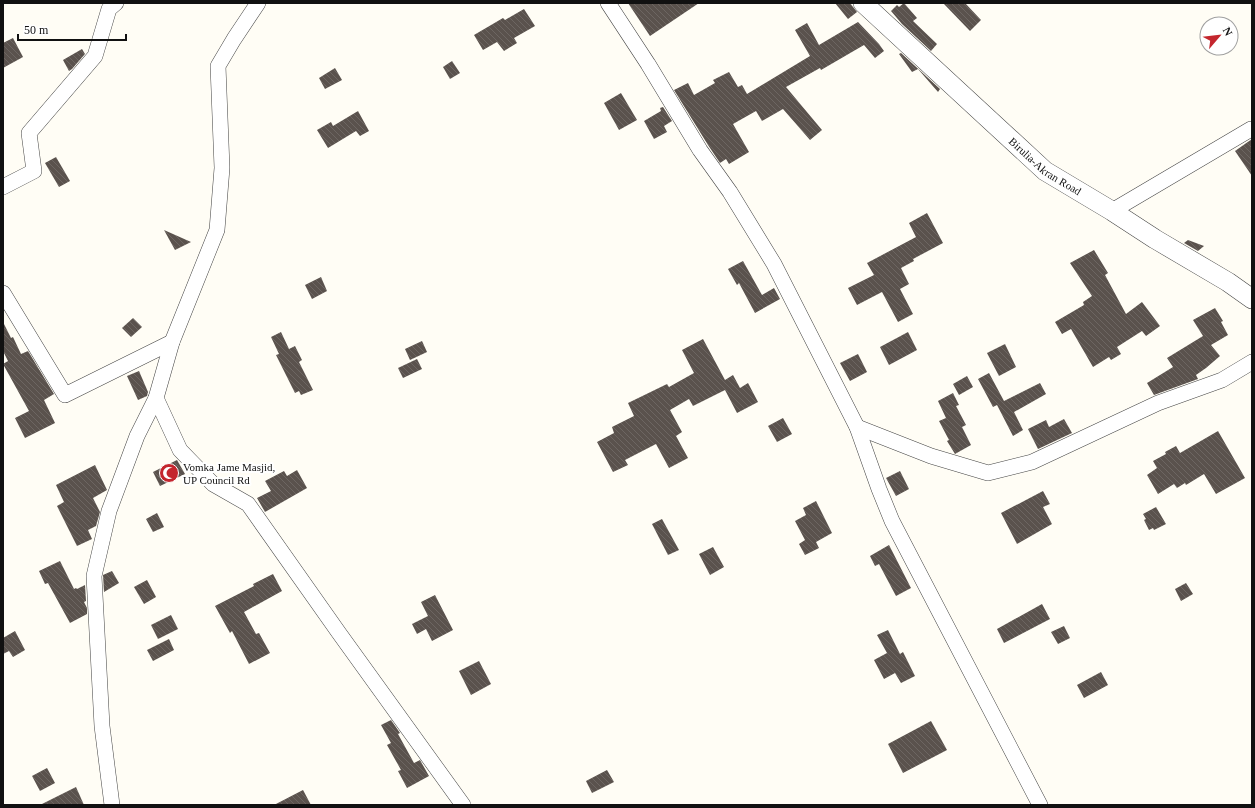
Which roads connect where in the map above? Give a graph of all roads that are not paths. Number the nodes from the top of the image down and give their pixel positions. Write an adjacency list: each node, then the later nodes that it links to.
1 (116, 3): 6 (street)
2 (258, 3): 10 (street)
3 (608, 3): 13 (street)
4 (863, 3): 7 (street, Birulia-Akran Road)
5 (1251, 129): 7 (street)
6 (3, 187)
7 (1112, 211): 9 (street, Birulia-Akran Road)
8 (3, 292): 10 (street)
9 (1252, 299)
10 (172, 342): 12 (street)
11 (1252, 362): 13 (street)
12 (156, 398): 14 (street); 15 (street)
13 (857, 427): 16 (street)
14 (112, 805)
15 (463, 805)
16 (1040, 805)

